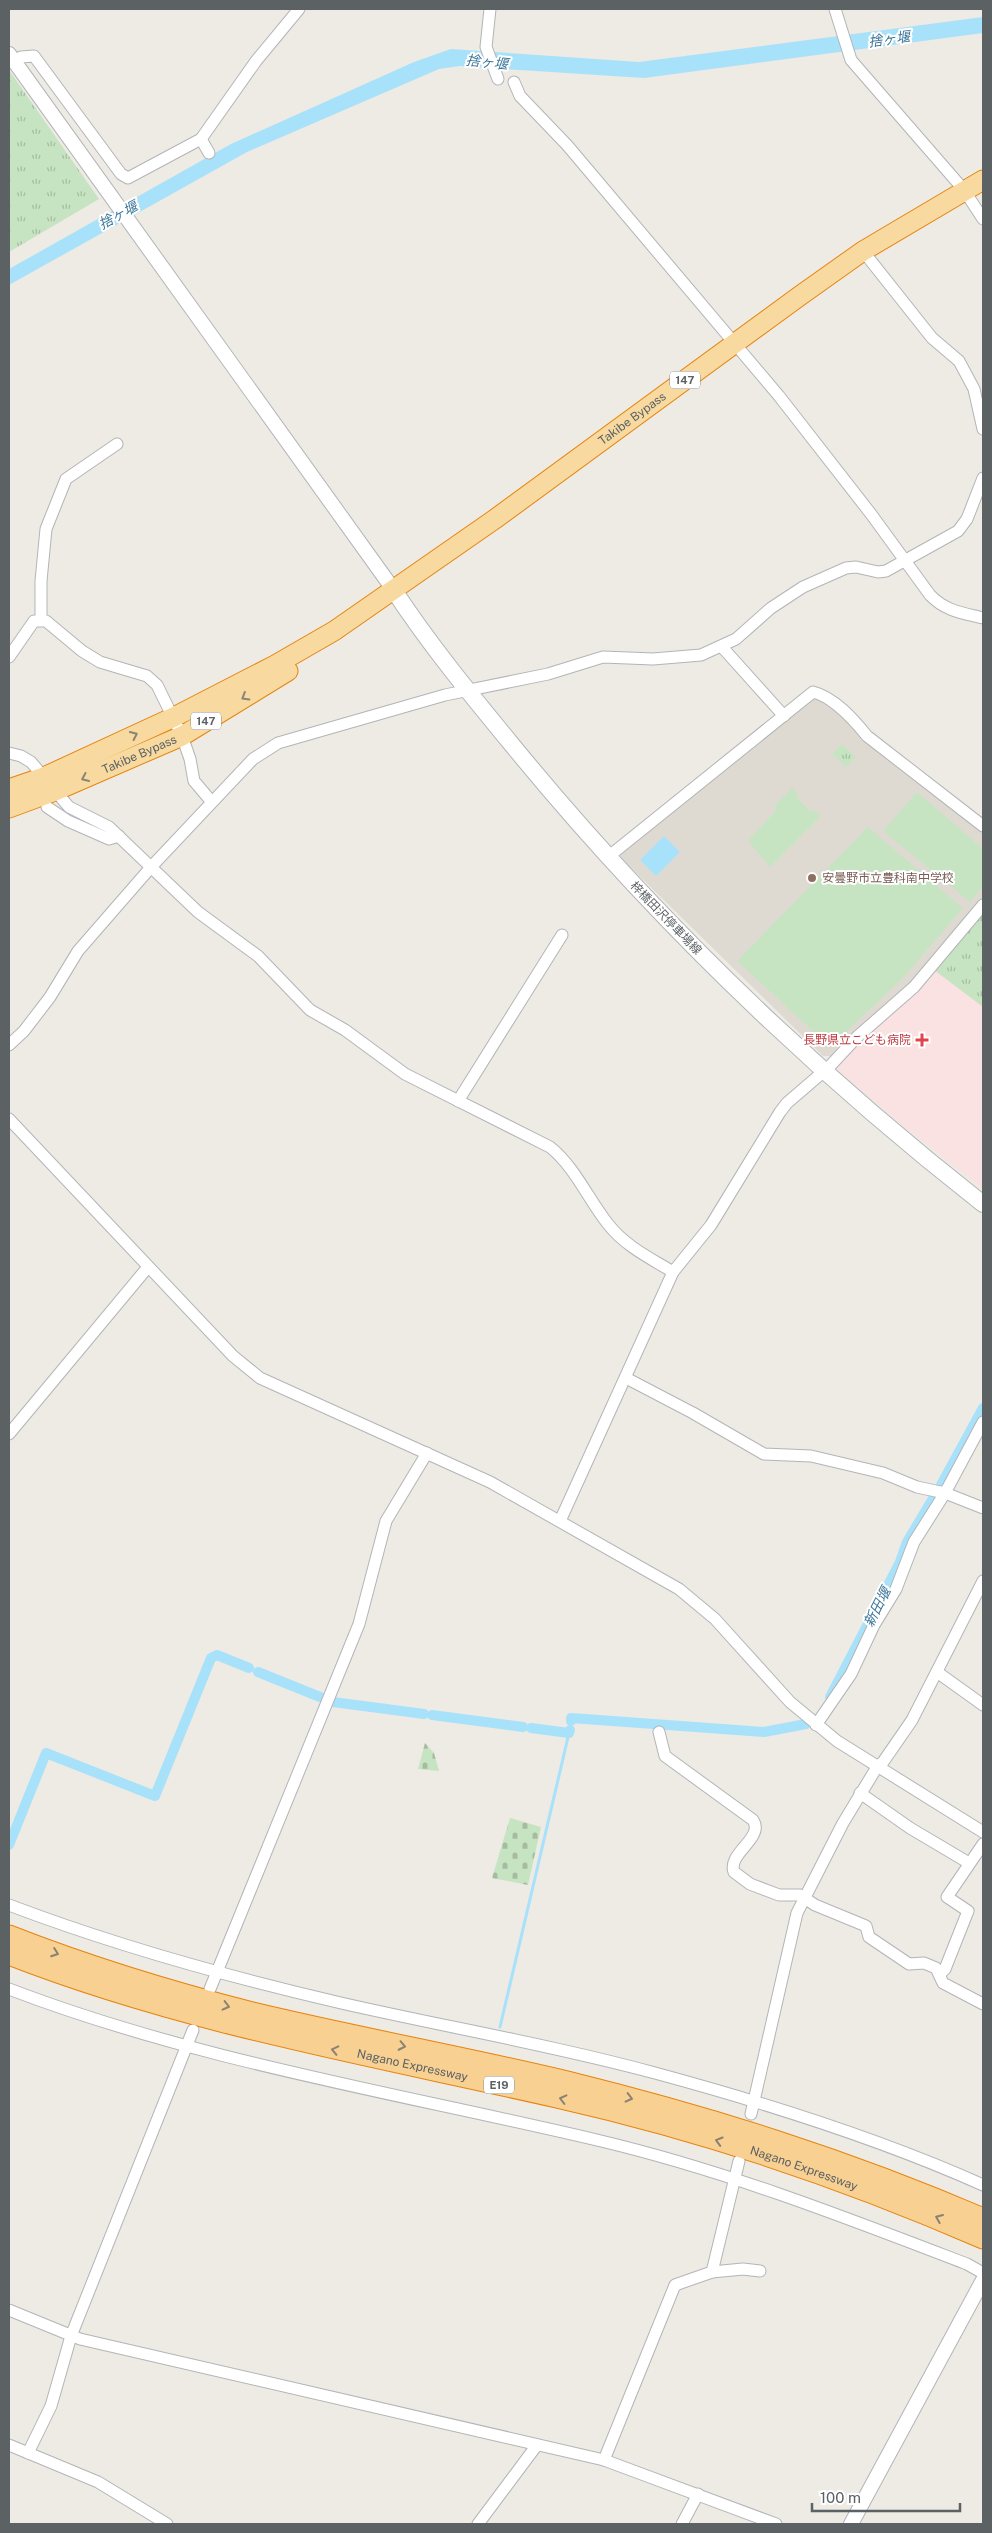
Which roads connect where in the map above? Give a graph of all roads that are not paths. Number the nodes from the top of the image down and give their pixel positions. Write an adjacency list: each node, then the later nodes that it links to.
1 (299, 9): 7 (street)
2 (490, 9): 5 (street)
3 (835, 9): 10 (street)
4 (11, 57): 7 (street); 18 (street)
5 (497, 74)
6 (514, 82): 13 (street)
7 (201, 139): 8 (street)
8 (209, 153)
9 (983, 180): 10 (highway, Takibe Bypass / 147)
10 (964, 190): 11 (street); 12 (highway, Takibe Bypass / 147)
11 (983, 219)
12 (864, 251): 13 (highway, Takibe Bypass / 147); 14 (street)
13 (734, 343): 17 (street); 18 (highway, Takibe Bypass / 147)
14 (983, 429)
15 (117, 444): 20 (street)
16 (983, 478): 17 (street)
17 (906, 561): 19 (street); 21 (street)
18 (388, 593): 23 (main road, 梓橋田沢停車場線); 24 (highway, Takibe Bypass / 147); 26 (highway, Takibe Bypass / 147, one-way to 26)
19 (983, 618)
20 (41, 620): 22 (street); 24 (street)
21 (722, 647): 23 (street); 25 (street)
22 (9, 658)
23 (467, 690): 30 (street); 34 (main road, 梓橋田沢停車場線)
24 (174, 716): 26 (street); 29 (highway, Takibe Bypass / 147, one-way to 24)
25 (784, 716): 32 (street); 34 (street)
26 (182, 736): 29 (highway, Takibe Bypass / 147, one-way to 29); 30 (street)
27 (9, 753): 29 (street)
28 (9, 789): 29 (highway, Takibe Bypass / 147)
29 (49, 792): 31 (highway, Takibe Bypass / 147); 33 (street); 33 (street)
30 (211, 801): 35 (street)
31 (9, 808)
32 (983, 826)
33 (119, 836): 35 (street)
34 (608, 857): 39 (main road, 梓橋田沢停車場線)
35 (152, 866): 38 (street); 40 (street)
36 (983, 905): 39 (street)
37 (562, 935): 40 (street)
38 (9, 1045)
39 (824, 1071): 42 (main road, 梓橋田沢停車場線); 44 (street)
40 (458, 1102): 44 (street)
41 (9, 1119): 43 (street)
42 (983, 1204)
43 (148, 1267): 47 (street); 48 (street)
44 (673, 1272): 45 (street)
45 (626, 1378): 49 (street); 51 (street)
46 (983, 1422): 49 (street)
47 (9, 1434)
48 (427, 1453): 51 (street); 66 (street)
49 (945, 1493): 50 (street); 55 (street)
50 (983, 1508)
51 (560, 1521): 55 (street)
52 (983, 1581): 53 (street)
53 (937, 1672): 54 (street); 57 (street)
54 (983, 1705)
55 (816, 1726): 57 (street)
56 (659, 1732): 62 (street)
57 (877, 1767): 58 (street); 59 (street)
58 (860, 1793): 61 (street); 62 (street)
59 (983, 1832)
60 (983, 1844): 61 (street)
61 (969, 1863): 67 (street)
62 (804, 1898): 67 (street); 73 (street)
63 (9, 1905): 66 (street)
64 (9, 1936): 78 (highway, Nagano Expressway / E19, one-way to 78)
65 (9, 1954): 79 (highway, Nagano Expressway / E19, one-way to 65)
66 (216, 1972): 69 (street); 73 (street)
67 (940, 1974): 70 (street)
68 (9, 1989): 72 (street)
69 (210, 1989)
70 (983, 2004)
71 (193, 2030): 72 (street)
72 (186, 2047): 76 (street); 85 (street)
73 (753, 2101): 74 (street); 77 (street)
74 (751, 2114)
75 (739, 2161): 76 (street)
76 (734, 2179): 81 (street); 82 (street)
77 (983, 2185)
78 (983, 2219)
79 (983, 2238)
80 (760, 2271): 81 (street)
81 (712, 2272): 89 (street)
82 (983, 2273)
83 (983, 2280): 95 (street)
84 (9, 2310): 85 (street)
85 (71, 2336): 87 (street); 88 (street)
86 (9, 2445): 88 (street)
87 (537, 2445): 89 (street); 92 (street)
88 (28, 2453): 91 (street)
89 (604, 2460): 90 (street)
90 (698, 2494): 93 (street); 94 (street)
91 (166, 2524)
92 (478, 2524)
93 (682, 2524)
94 (776, 2524)
95 (851, 2524)

